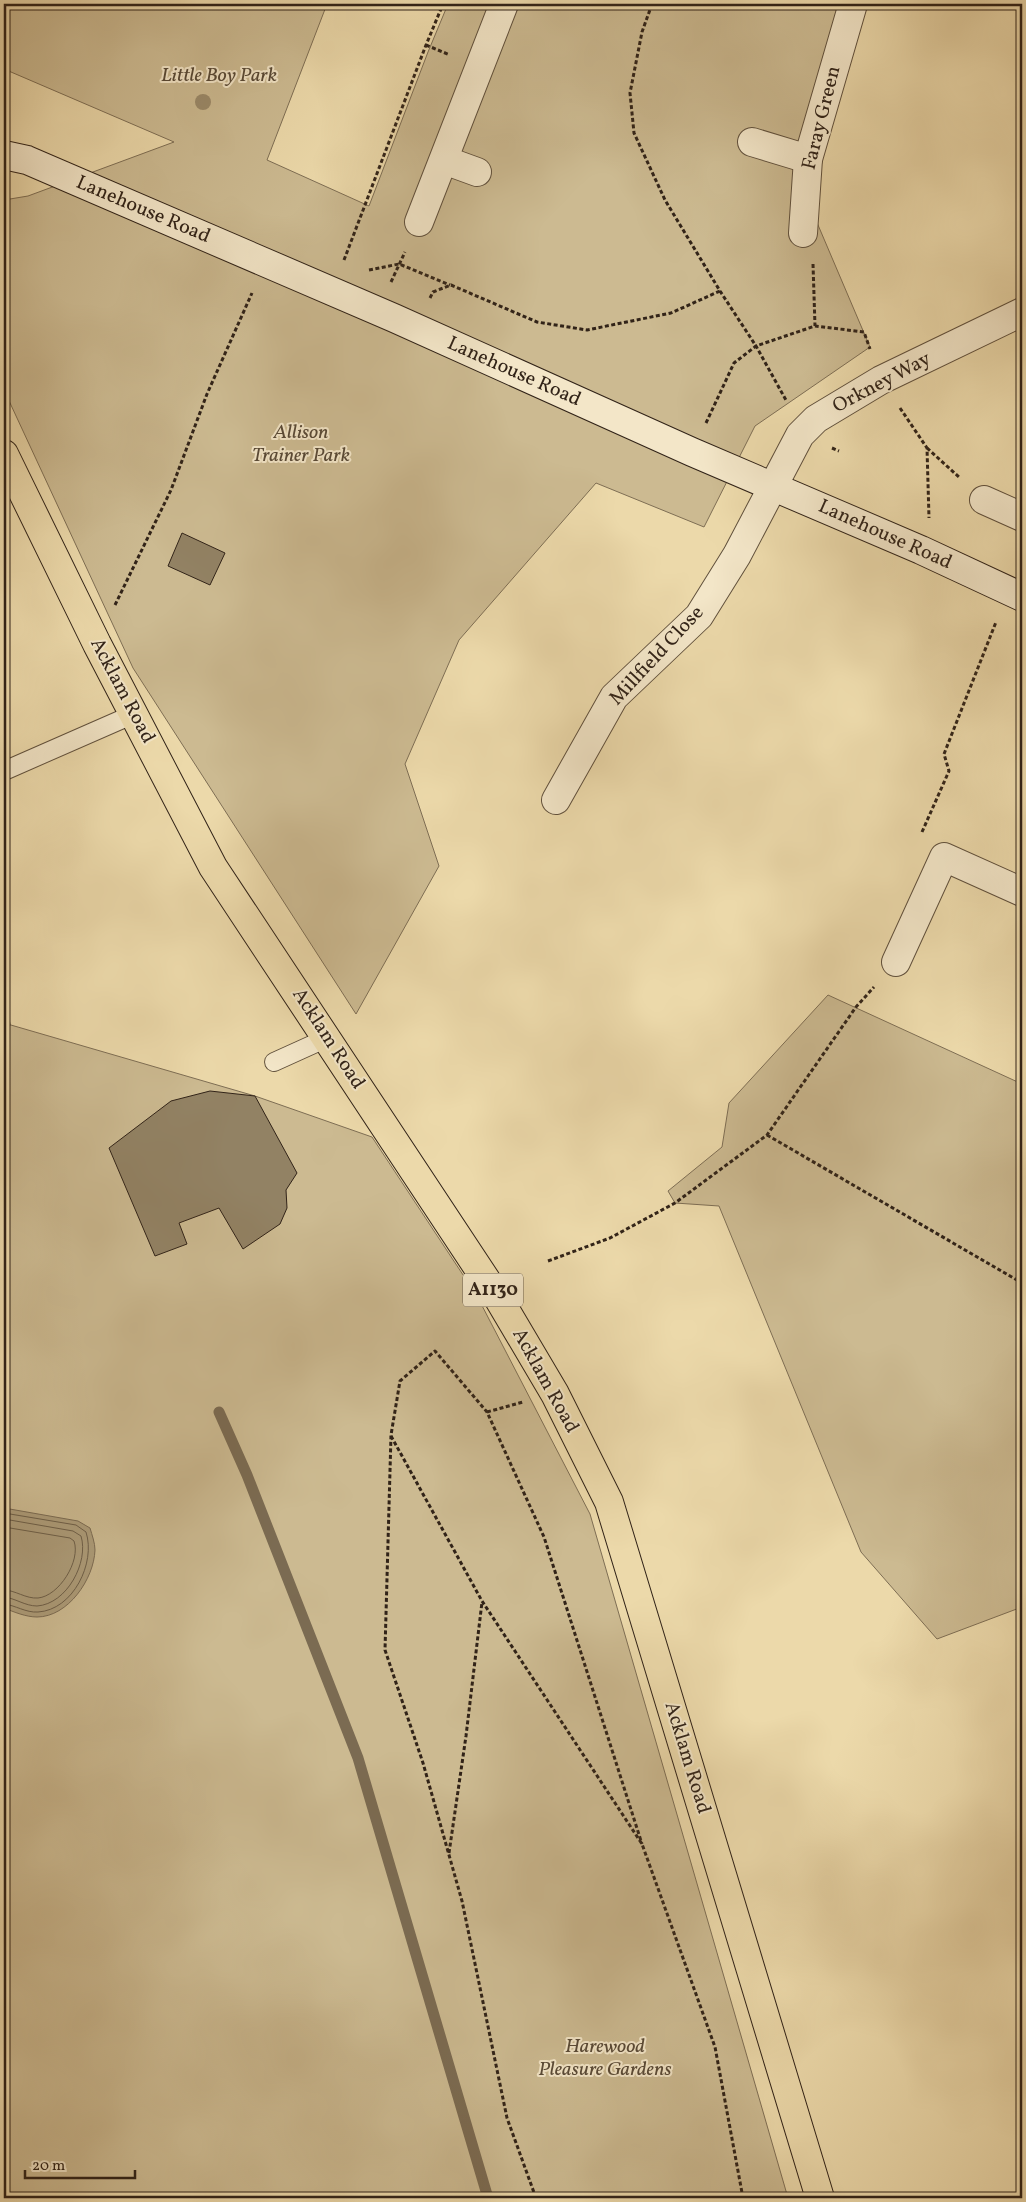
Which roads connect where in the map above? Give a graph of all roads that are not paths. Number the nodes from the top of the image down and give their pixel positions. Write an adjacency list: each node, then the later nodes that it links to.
1 (504, 4): 6 (street)
2 (853, 4): 5 (street, Faray Green)
3 (752, 142): 5 (street)
4 (4, 154): 12 (street, Lanehouse Road)
5 (808, 159): 9 (street, Faray Green)
6 (444, 160): 7 (street); 8 (street)
7 (477, 172)
8 (419, 222)
9 (803, 233)
10 (1022, 312): 12 (street, Orkney Way)
11 (4, 454): 16 (main road, Acklam Road / A1130)
12 (774, 487): 15 (street, Lanehouse Road); 18 (street, Millfield Close)
13 (984, 500): 14 (street)
14 (1022, 517)
15 (1016, 594)
16 (134, 714): 17 (lane); 21 (main road, Acklam Road / A1130)
17 (4, 772)
18 (556, 800)
19 (1022, 892): 20 (street)
20 (896, 962)
21 (327, 1038): 22 (lane); 23 (main road, Acklam Road / A1130)
22 (274, 1062)
23 (820, 2198)

